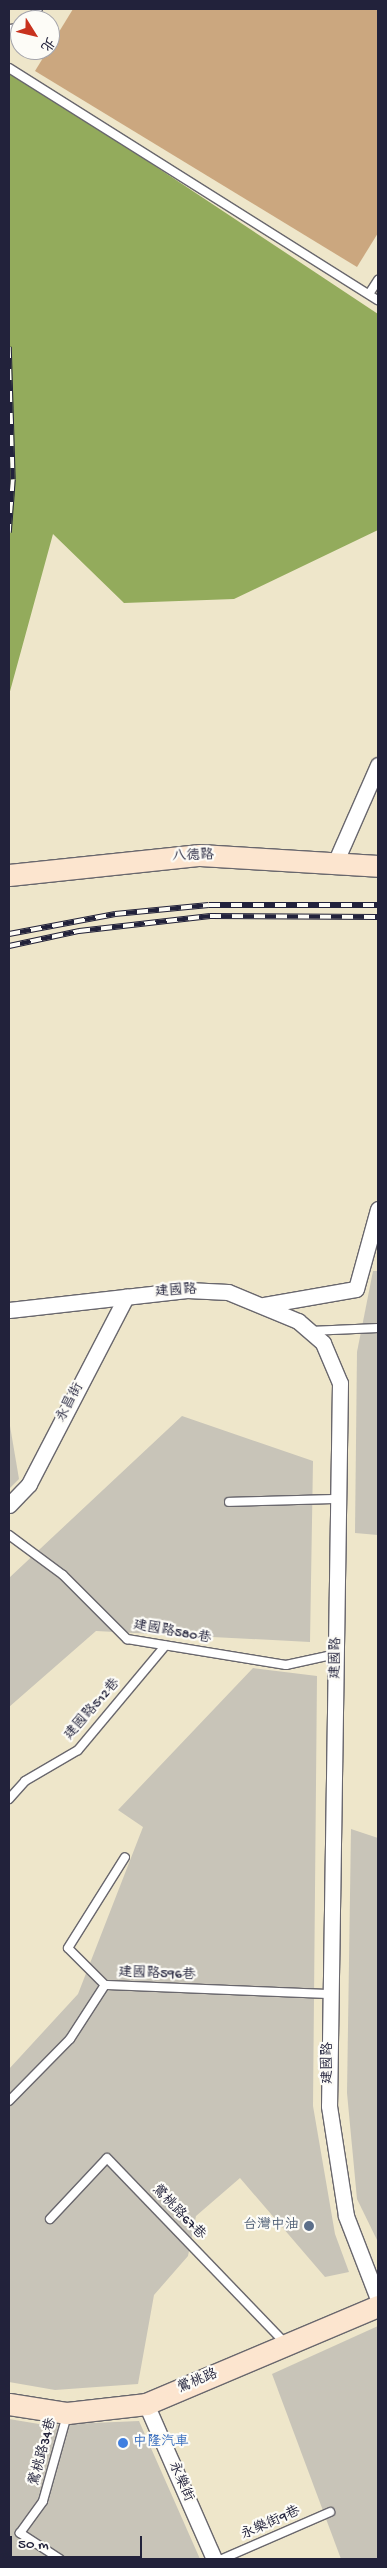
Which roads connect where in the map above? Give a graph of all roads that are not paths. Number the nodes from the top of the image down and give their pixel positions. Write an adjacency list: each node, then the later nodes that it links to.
1 (9, 68): 3 (lane)
2 (378, 280): 3 (lane)
3 (370, 294): 4 (lane)
4 (378, 300)
5 (378, 765): 6 (street)
6 (335, 863): 7 (main road, 八德路); 8 (main road, 八德路)
7 (378, 866)
8 (9, 875)
9 (378, 1209): 11 (street)
10 (126, 1297): 11 (street, 建國路); 12 (street, 建國路); 17 (street, 永昌街)
11 (264, 1305): 14 (street, 建國路)
12 (9, 1310)
13 (378, 1328): 14 (lane)
14 (309, 1331): 15 (street, 建國路)
15 (339, 1499): 16 (lane); 20 (street, 建國路)
16 (229, 1502)
17 (9, 1504)
18 (9, 1535): 19 (lane, 建國路580巷)
19 (165, 1646): 20 (lane, 建國路580巷); 21 (lane, 建國路512巷)
20 (337, 1654): 24 (street, 建國路)
21 (9, 1799)
22 (125, 1856): 23 (lane)
23 (105, 1985): 24 (lane, 建國路596巷); 25 (lane, 建國路596巷)
24 (330, 1994): 27 (street, 建國路)
25 (9, 2101)
26 (50, 2219): 29 (lane, 鶯桃路67巷)
27 (378, 2299)
28 (378, 2306): 29 (main road, 鶯桃路)
29 (288, 2346): 31 (main road, 鶯桃路)
30 (9, 2404): 32 (main road, 鶯桃路)
31 (146, 2404): 32 (main road, 鶯桃路); 35 (street, 永樂街)
32 (67, 2413): 34 (lane, 鶯桃路34巷)
33 (330, 2512): 36 (lane, 永樂街9巷)
34 (60, 2559)
35 (214, 2559)
36 (222, 2559)

